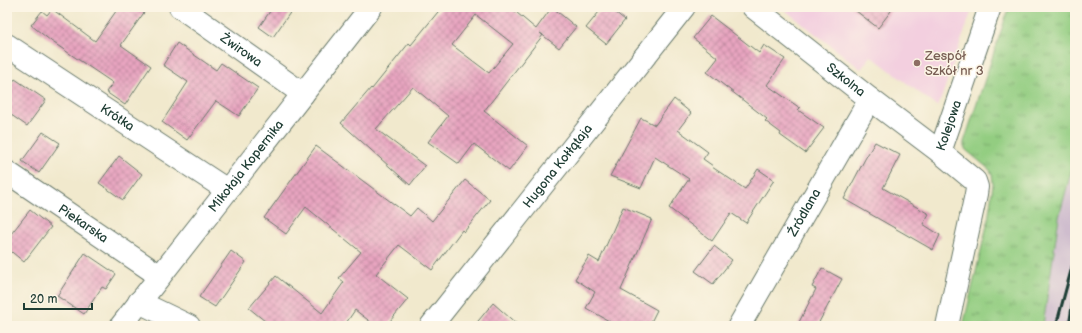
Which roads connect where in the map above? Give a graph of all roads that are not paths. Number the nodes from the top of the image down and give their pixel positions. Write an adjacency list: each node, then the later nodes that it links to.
1 (180, 7): 7 (street, Żwirowa)
2 (371, 7): 7 (street, Mikołaja Kopernika)
3 (684, 7): 16 (street, Hugona Kołłątaja)
4 (753, 7): 8 (street, Szkolna)
5 (990, 7): 9 (street, Kolejowa)
6 (7, 45): 11 (street, Krótka)
7 (303, 94): 11 (street, Mikołaja Kopernika)
8 (870, 99): 9 (street, Szkolna); 17 (street, Źródlana)
9 (940, 152): 18 (street, Kolejowa)
10 (7, 172): 12 (street, Piekarska)
11 (227, 190): 12 (street, Mikołaja Kopernika)
12 (160, 276): 13 (street, Mikołaja Kopernika)
13 (140, 302): 14 (street, Mikołaja Kopernika); 15 (street)
14 (121, 326)
15 (189, 326)
16 (431, 326)
17 (740, 326)
18 (947, 326)

